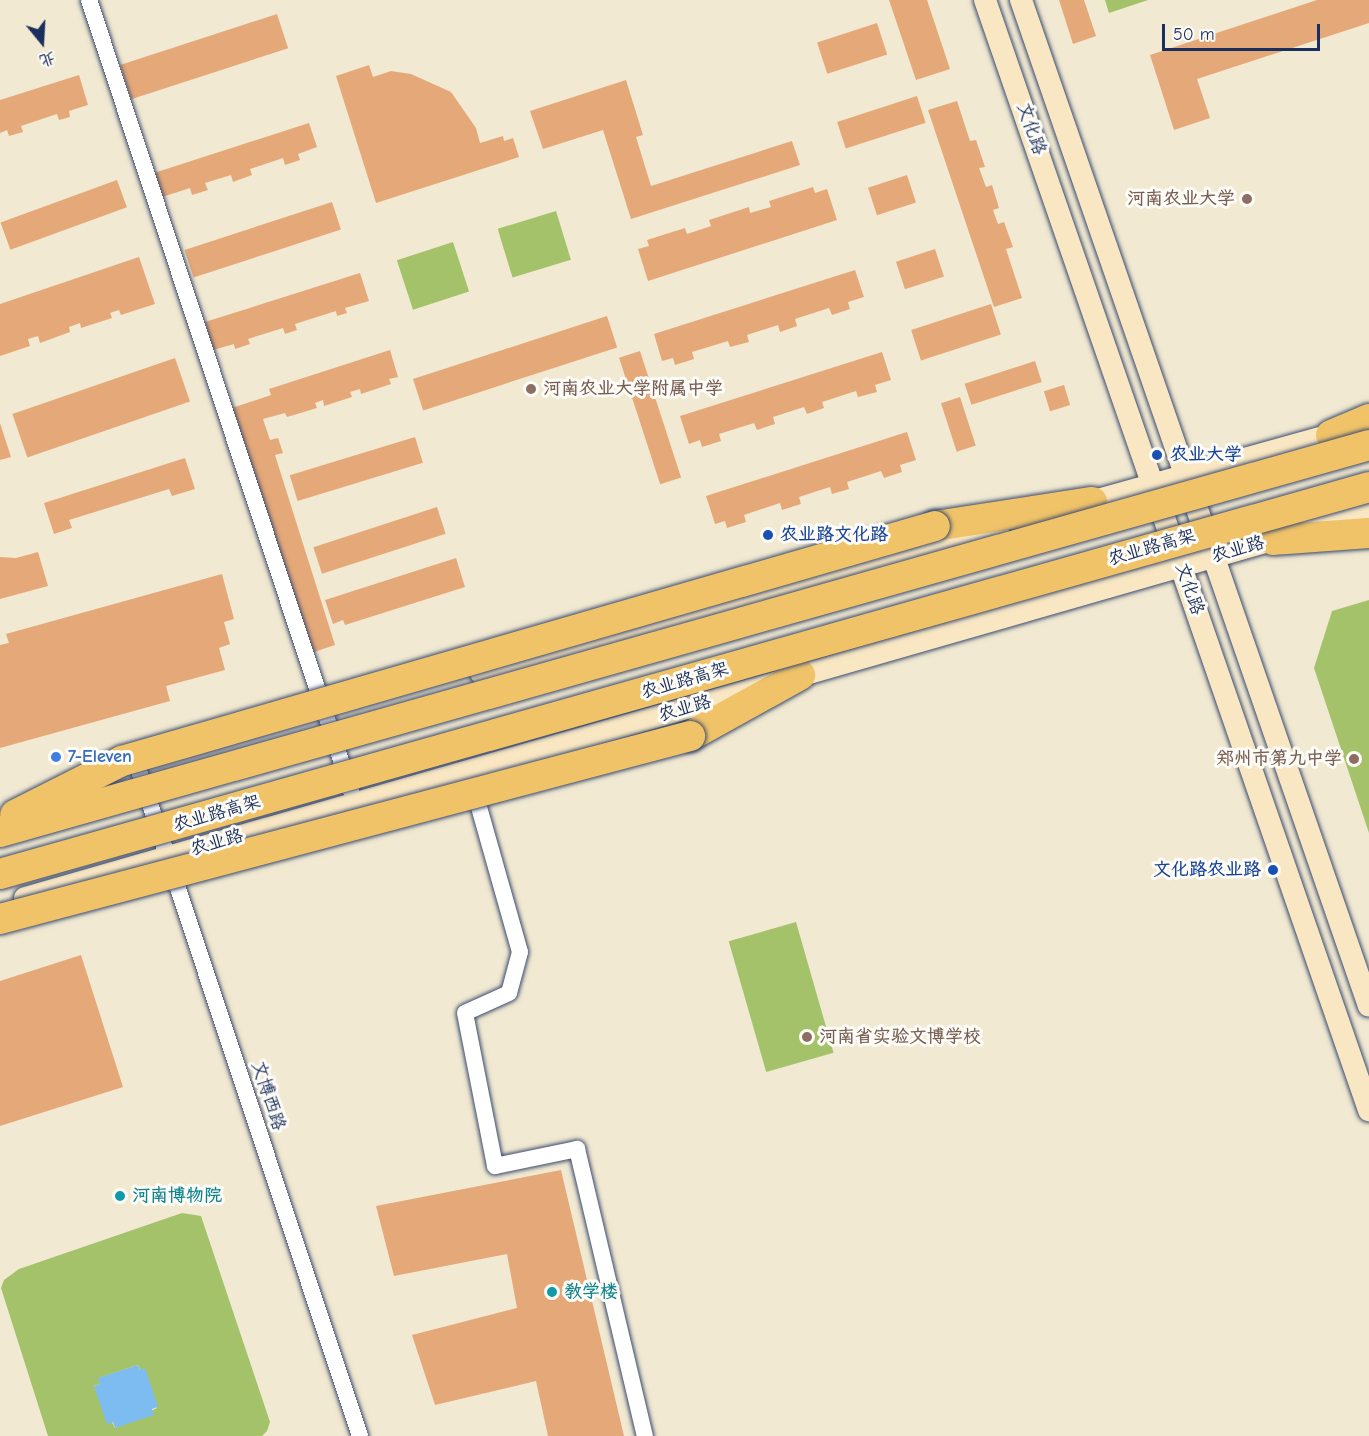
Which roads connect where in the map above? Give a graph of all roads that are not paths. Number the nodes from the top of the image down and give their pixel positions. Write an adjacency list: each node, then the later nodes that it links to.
1 (89, 0): 18 (street)
2 (985, 0): 9 (street, 文化路)
3 (1021, 0): 8 (street, 文化路)
4 (1369, 419): 6 (highway)
5 (1369, 424): 6 (street)
6 (1331, 435): 8 (street)
7 (1369, 445): 24 (highway, bridge)
8 (1186, 475): 9 (street); 15 (street, 文化路)
9 (1153, 484): 11 (street); 16 (street, 文化路)
10 (1369, 487): 26 (highway, 农业路高架, bridge)
11 (1092, 502): 18 (street); 23 (highway, bridge)
12 (1369, 512): 14 (street, 农业路)
13 (1369, 533): 14 (highway)
14 (1273, 540): 15 (street, 农业路)
15 (1214, 556): 16 (street, 农业路); 29 (street, 文化路)
16 (1181, 566): 17 (street, 农业路); 30 (street, 文化路)
17 (800, 675): 20 (highway, bridge); 21 (street, 农业路)
18 (326, 716): 19 (street); 21 (street)
19 (138, 768): 22 (street); 25 (street, 文博西路)
20 (475, 793): 28 (highway, bridge); 32 (street)
21 (355, 803): 25 (street, 农业路)
22 (0, 807)
23 (0, 822)
24 (0, 832)
25 (168, 857): 27 (street, 农业路); 31 (street, 文博西路)
26 (0, 874)
27 (0, 904)
28 (0, 919)
29 (1369, 1006)
30 (1369, 1110)
31 (360, 1436)
32 (645, 1436)

